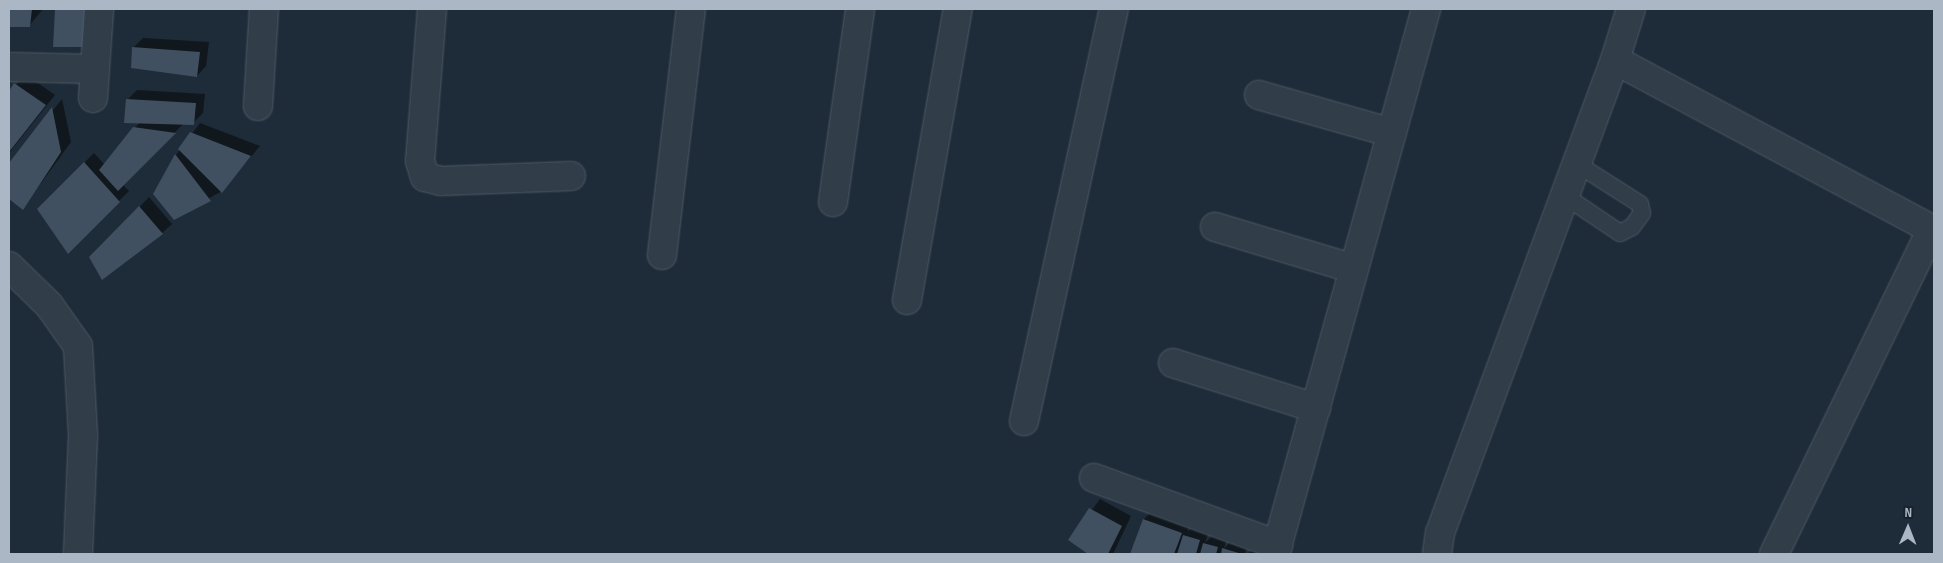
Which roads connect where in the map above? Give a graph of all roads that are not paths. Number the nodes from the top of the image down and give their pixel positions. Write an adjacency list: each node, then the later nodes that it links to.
1 (99, 9): 12 (street)
2 (264, 9): 15 (street)
3 (432, 9): 18 (street)
4 (691, 9): 23 (street)
5 (860, 9): 20 (street)
6 (958, 9): 26 (street)
7 (1114, 9): 29 (street)
8 (1426, 9): 16 (street)
9 (1631, 9): 10 (street)
10 (1615, 60): 17 (street); 22 (street)
11 (9, 66): 12 (street)
12 (95, 69): 14 (street)
13 (1259, 95): 16 (street)
14 (93, 98)
15 (258, 106)
16 (1392, 133): 25 (street)
17 (1577, 164): 19 (street); 19 (lane)
18 (571, 176)
19 (1565, 196): 33 (street)
20 (833, 202)
21 (1215, 227): 25 (street)
22 (1933, 229): 34 (street)
23 (662, 255)
24 (9, 266): 32 (street)
25 (1354, 269): 28 (street)
26 (907, 300)
27 (1173, 363): 28 (street)
28 (1316, 408): 31 (street)
29 (1024, 421)
30 (1094, 478): 31 (street)
31 (1277, 550)
32 (78, 554)
33 (1437, 554)
34 (1774, 554)

